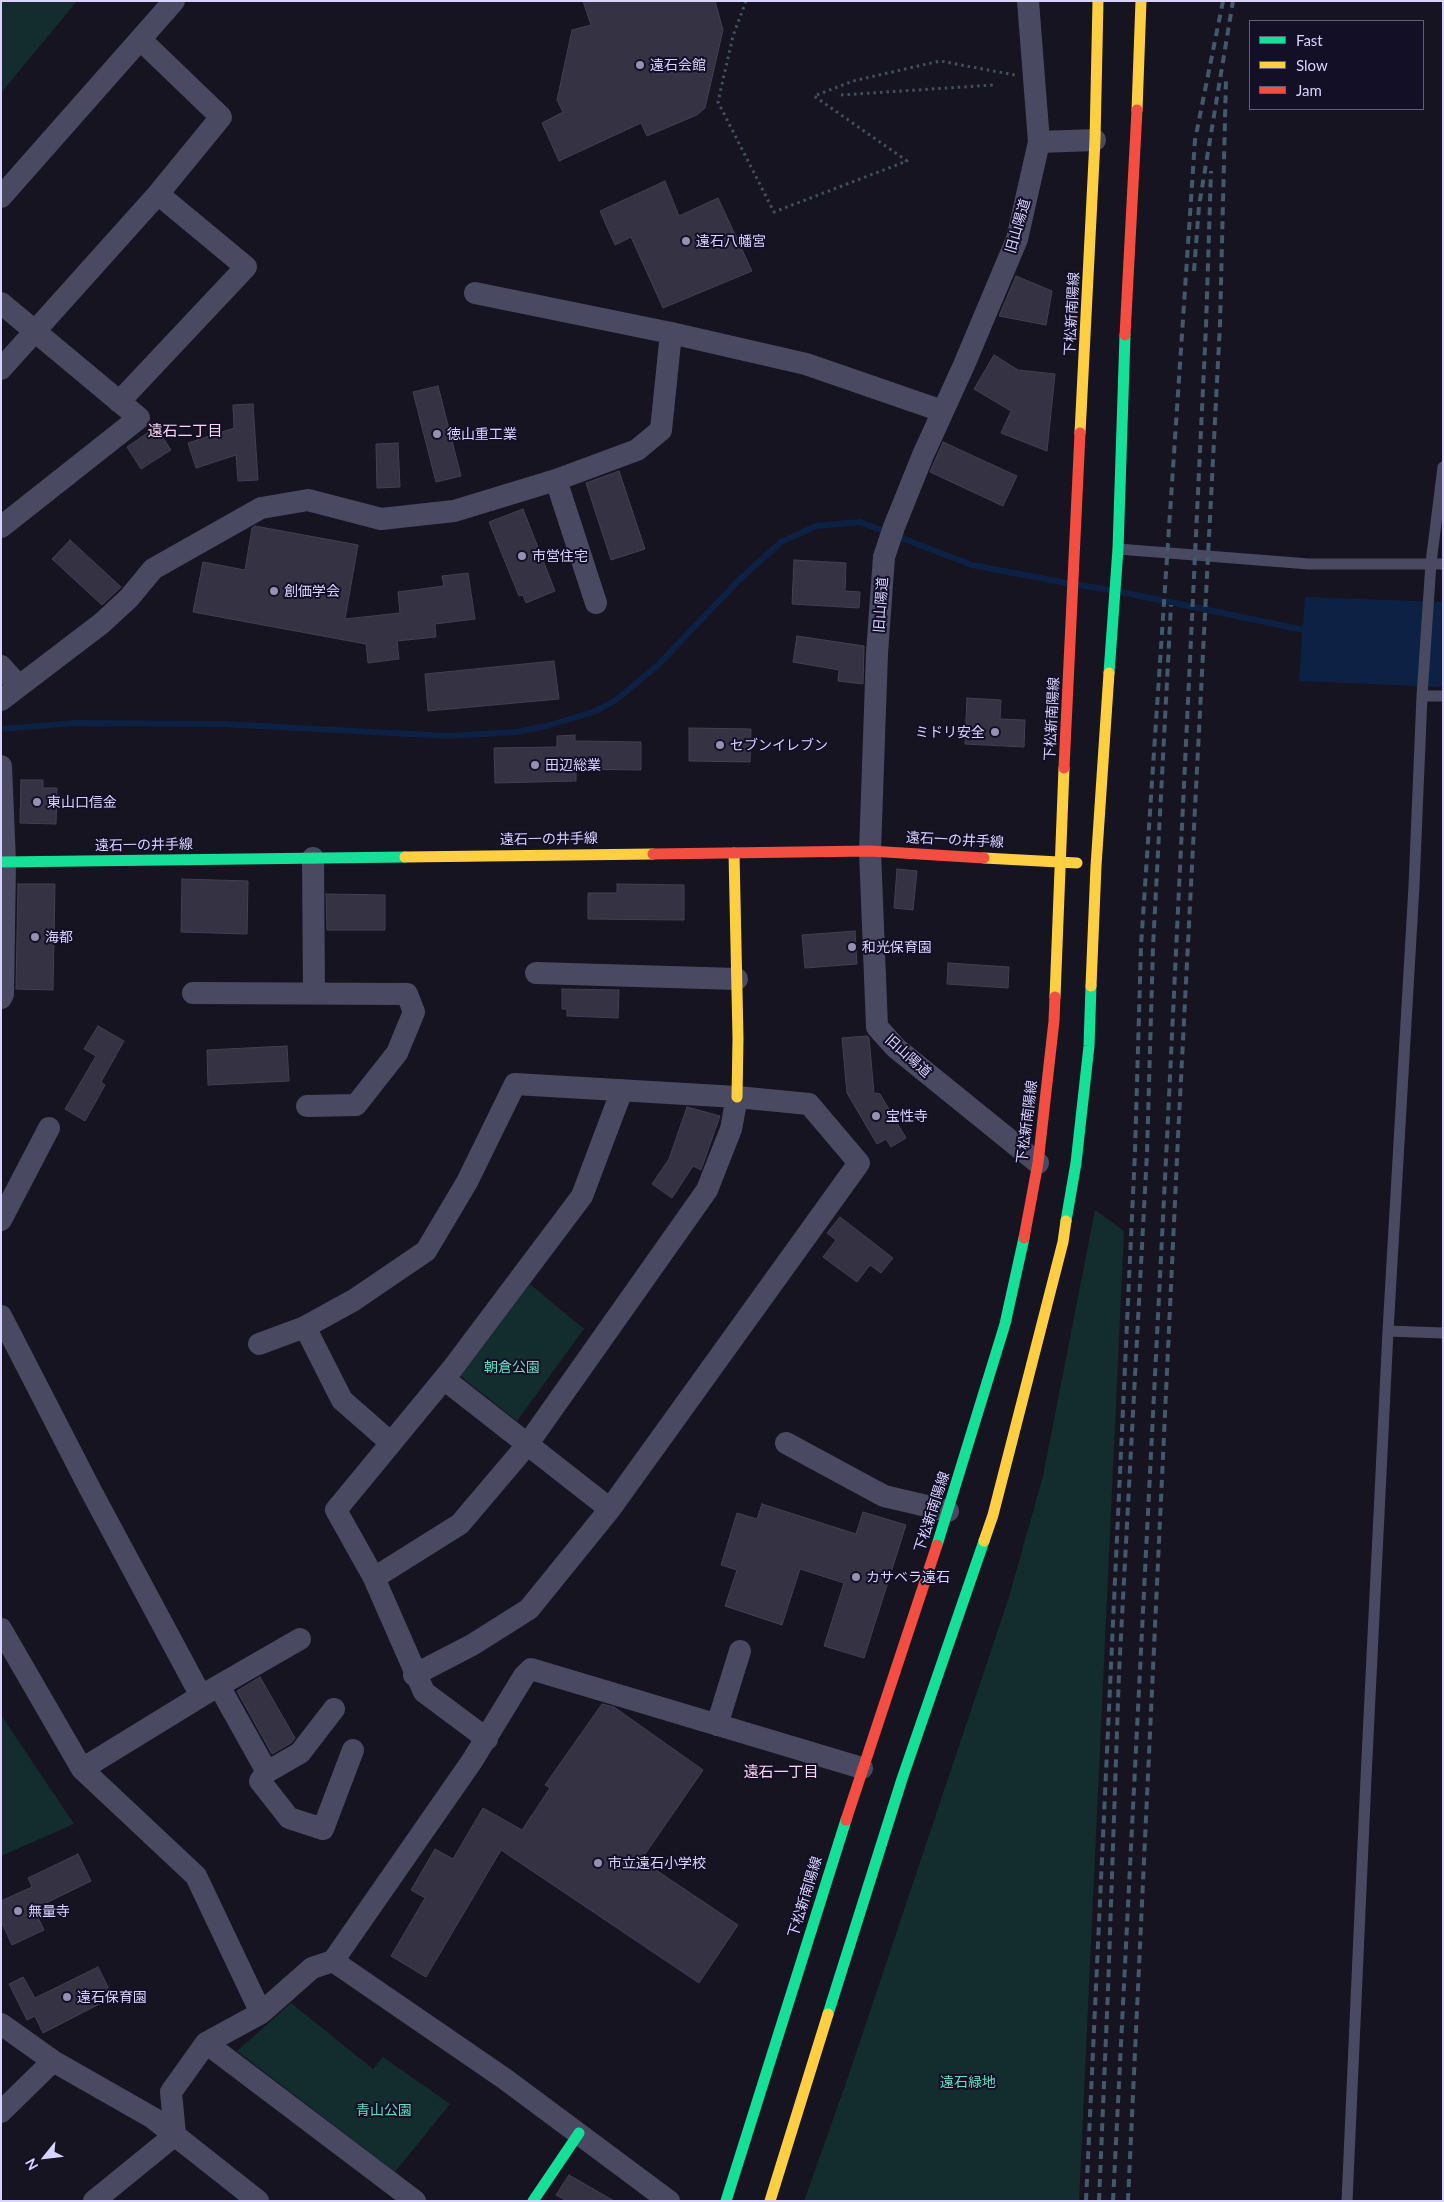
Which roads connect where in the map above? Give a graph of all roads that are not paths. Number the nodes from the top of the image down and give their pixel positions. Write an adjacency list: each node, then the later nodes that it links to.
1 (174, 1): 5 (street)
2 (1028, 1): 7 (street, 旧山陽道)
3 (1098, 1): 6 (main road, 下松新南陽線)
4 (1141, 1): 20 (main road)
5 (141, 40): 8 (street); 9 (street)
6 (1095, 140): 7 (street); 32 (main road, 下松新南陽線)
7 (1039, 142): 16 (street, 旧山陽道)
8 (158, 194): 12 (street); 15 (street)
9 (1, 197)
10 (475, 293): 13 (street)
11 (1, 303): 12 (street)
12 (36, 332): 14 (street); 15 (street)
13 (670, 332): 16 (street); 18 (street)
14 (1, 369)
15 (119, 402): 19 (street)
16 (942, 411): 29 (street, 旧山陽道)
17 (1443, 467): 21 (lane)
18 (556, 480): 22 (street); 24 (street)
19 (1, 527)
20 (1118, 549): 21 (lane); 34 (main road)
21 (1437, 564): 25 (lane)
22 (596, 603)
23 (1, 666): 24 (street)
24 (18, 685): 27 (street)
25 (1422, 696): 26 (lane); 48 (lane)
26 (1443, 696)
27 (1, 700)
28 (1, 766): 33 (street)
29 (870, 851): 30 (main road, 遠石一の井手線); 32 (main road, 遠石一の井手線); 44 (street, 旧山陽道)
30 (734, 852): 31 (main road, 遠石一の井手線); 36 (main road)
31 (313, 858): 33 (main road, 遠石一の井手線); 38 (street)
32 (1060, 861): 34 (main road, 遠石一の井手線); 44 (main road, 下松新南陽線)
33 (3, 862): 39 (street)
34 (1096, 866): 84 (main road)
35 (536, 973): 36 (street)
36 (737, 979): 41 (main road)
37 (193, 993): 38 (street)
38 (314, 993): 42 (street)
39 (1, 998)
40 (622, 1090): 41 (street); 47 (street); 51 (street)
41 (736, 1097): 54 (street); 55 (street)
42 (307, 1106)
43 (49, 1128): 45 (street)
44 (1038, 1163): 56 (main road, 下松新南陽線)
45 (1, 1220)
46 (1, 1316): 62 (street)
47 (306, 1327): 50 (street); 52 (street)
48 (1388, 1331): 49 (lane); 85 (lane)
49 (1443, 1333)
50 (259, 1344)
51 (444, 1379): 52 (street); 54 (street)
52 (391, 1443): 57 (street)
53 (786, 1443): 56 (street)
54 (527, 1444): 55 (street); 57 (street)
55 (610, 1509): 61 (street)
56 (948, 1511): 67 (main road, 下松新南陽線)
57 (374, 1578): 61 (street)
58 (1, 1629): 68 (street)
59 (300, 1639): 62 (street)
60 (740, 1651): 64 (street)
61 (415, 1674): 65 (street)
62 (210, 1691): 68 (street); 69 (street)
63 (334, 1709): 69 (street)
64 (718, 1724): 65 (street); 67 (street)
65 (487, 1739): 70 (street)
66 (353, 1750): 69 (street)
67 (862, 1768): 83 (main road, 下松新南陽線)
68 (82, 1769): 71 (street)
69 (267, 1772)
70 (333, 1961): 71 (street); 76 (street)
71 (261, 2013): 73 (street)
72 (1, 2024): 74 (street)
73 (206, 2043): 77 (street); 80 (street)
74 (53, 2061): 75 (street); 77 (street)
75 (1, 2112)
76 (579, 2133): 81 (main road); 82 (street)
77 (175, 2136): 78 (street); 79 (street)
78 (94, 2201)
79 (258, 2201)
80 (415, 2201)
81 (533, 2201)
82 (669, 2201)
83 (726, 2201)
84 (770, 2201)
85 (1347, 2201)

